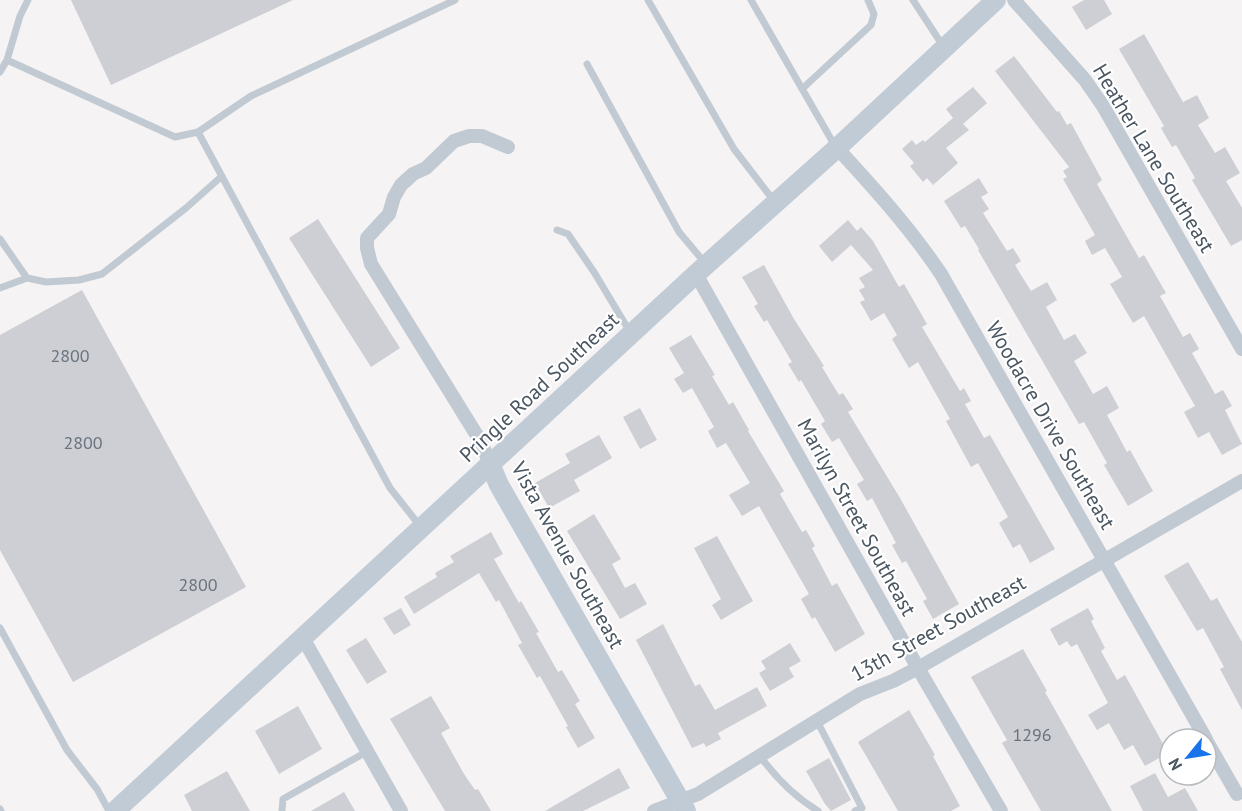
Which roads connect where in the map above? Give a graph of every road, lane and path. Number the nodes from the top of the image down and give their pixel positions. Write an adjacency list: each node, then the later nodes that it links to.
1 (28, 0): 10 (lane)
2 (455, 0): 14 (lane)
3 (648, 0): 18 (lane)
4 (751, 0): 13 (lane)
5 (868, 0): 13 (lane)
6 (913, 0): 9 (lane)
7 (996, 0): 9 (street, Pringle Road Southeast)
8 (1014, 0): 25 (street, Heather Lane Southeast)
9 (945, 48): 16 (street, Pringle Road Southeast)
10 (7, 60): 12 (lane); 14 (lane)
11 (587, 64): 21 (lane)
12 (0, 72)
13 (802, 89): 16 (lane)
14 (198, 132): 17 (lane)
15 (508, 147): 26 (street, Vista Avenue Southeast)
16 (837, 148): 18 (street, Pringle Road Southeast); 29 (street, Woodacre Drive Southeast)
17 (222, 176): 22 (lane); 28 (lane)
18 (776, 203): 21 (street, Pringle Road Southeast)
19 (557, 230): 24 (lane)
20 (0, 239): 22 (lane)
21 (701, 270): 24 (street, Pringle Road Southeast); 32 (street, Marilyn Street Southeast)
22 (27, 278): 23 (lane)
23 (0, 288)
24 (632, 334): 26 (street, Pringle Road Southeast)
25 (1242, 349)
26 (490, 464): 28 (street, Pringle Road Southeast); 39 (street, Vista Avenue Southeast)
27 (1242, 481): 29 (street, 13th Street Southeast)
28 (422, 528): 31 (street, Pringle Road Southeast)
29 (1103, 559): 32 (street, 13th Street Southeast); 34 (street, Woodacre Drive Southeast)
30 (0, 628): 40 (lane)
31 (303, 638): 35 (street); 41 (street, Pringle Road Southeast)
32 (918, 668): 33 (street, 13th Street Southeast); 47 (street, Marilyn Street Southeast)
33 (817, 721): 36 (street, 13th Street Southeast); 46 (lane)
34 (1199, 727)
35 (368, 751): 42 (lane); 43 (street)
36 (760, 756): 39 (street, 13th Street Southeast); 45 (lane)
37 (1218, 761): 38 (street, Woodacre Drive Southeast)
38 (1237, 795)
39 (683, 806): 44 (street, 13th Street Southeast)
40 (110, 811)
41 (115, 811)
42 (282, 811)
43 (402, 811)
44 (654, 811)
45 (818, 811)
46 (855, 811)
47 (1001, 811)

